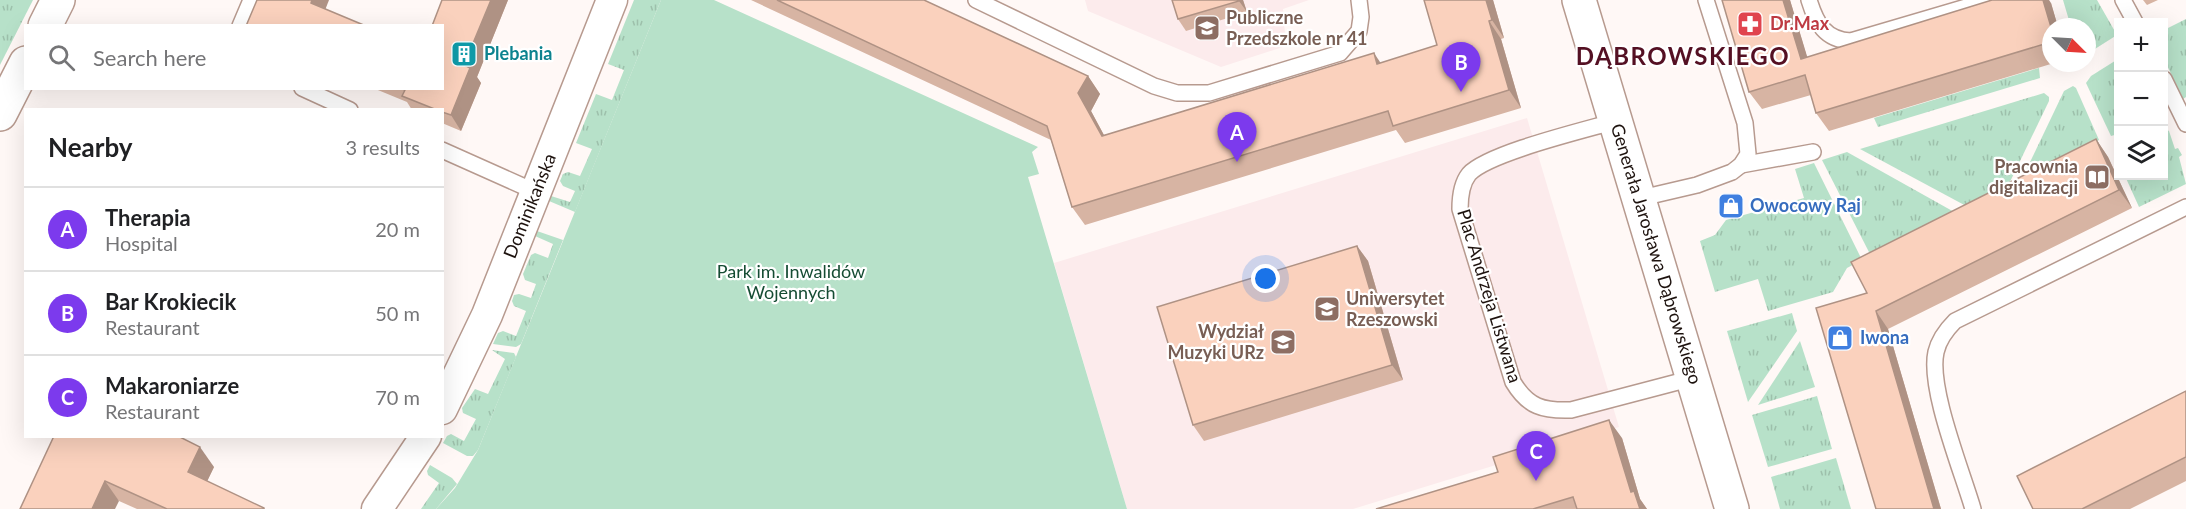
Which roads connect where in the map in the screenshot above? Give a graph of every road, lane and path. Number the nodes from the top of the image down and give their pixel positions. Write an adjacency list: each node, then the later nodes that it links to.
1 (58, 0): 12 (main road)
2 (250, 0): 13 (lane)
3 (612, 0): 24 (street, Dominikańska)
4 (976, 0): 5 (lane)
5 (1359, 0)
6 (1579, 0): 19 (main road, Generała Jarosława Dąbrowskiego)
7 (1706, 0): 23 (lane)
8 (1809, 0): 9 (lane)
9 (1990, 0)
10 (2123, 0): 11 (lane)
11 (2133, 18)
12 (46, 24)
13 (241, 24)
14 (24, 67): 18 (main road)
15 (2168, 89): 20 (lane)
16 (306, 90): 17 (lane)
17 (346, 108)
18 (0, 114)
19 (1616, 121): 25 (main road, Generała Jarosława Dąbrowskiego); 27 (lane, Plac Andrzeja Listwana)
20 (2186, 124)
21 (444, 151): 24 (lane)
22 (1813, 152): 23 (lane)
23 (1742, 165): 25 (lane)
24 (536, 192): 28 (street, Dominikańska)
25 (1637, 199): 27 (main road, Generała Jarosława Dąbrowskiego)
26 (2186, 207): 32 (lane)
27 (1693, 378): 31 (main road, Generała Jarosława Dąbrowskiego)
28 (446, 393)
29 (425, 438): 30 (street)
30 (377, 509)
31 (1732, 509)
32 (1973, 509)

